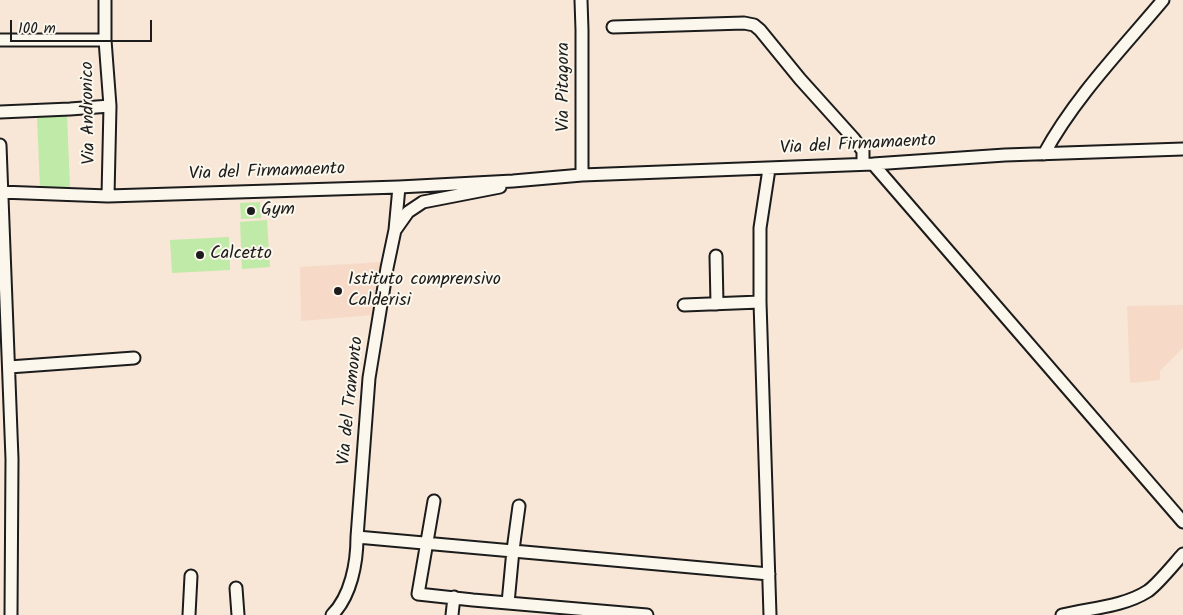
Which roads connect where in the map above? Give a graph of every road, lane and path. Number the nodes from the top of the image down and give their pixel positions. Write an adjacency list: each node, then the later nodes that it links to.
1 (105, 0): 6 (street, Via Andronico)
2 (581, 0): 14 (street, Via Pitagora)
3 (1163, 0): 11 (street)
4 (613, 27): 12 (street)
5 (0, 40): 6 (street)
6 (105, 40): 7 (street, Via Andronico)
7 (110, 106): 8 (street); 18 (street, Via Andronico)
8 (0, 112)
9 (0, 145): 17 (street)
10 (1183, 148): 11 (street, Via del Firmamaento)
11 (1044, 154): 12 (street, Via del Firmamaento)
12 (868, 164): 13 (street, Via del Firmamaento); 30 (street)
13 (769, 168): 14 (street, Via del Firmamaento); 21 (street)
14 (582, 175): 15 (street, Via del Firmamaento)
15 (536, 179): 16 (street, Via del Firmamaento); 19 (street, Via del Firmamaento)
16 (399, 187): 18 (street, Via del Firmamaento); 19 (street, Via del Tramonto)
17 (1, 192): 18 (street, Via del Firmamaento); 24 (street)
18 (108, 196)
19 (395, 230): 31 (street, Via del Tramonto)
20 (716, 256): 22 (street)
21 (760, 302): 22 (street); 35 (street)
22 (717, 304): 23 (street)
23 (684, 305)
24 (4, 349): 26 (street)
25 (134, 358): 26 (street)
26 (9, 367): 28 (street)
27 (434, 501): 32 (street)
28 (6, 503): 42 (street)
29 (519, 506): 33 (street)
30 (1183, 522)
31 (357, 537): 32 (street); 45 (street, Via del Tramonto)
32 (426, 543): 33 (street); 38 (street)
33 (513, 550): 35 (street); 39 (street)
34 (1183, 554): 49 (street)
35 (769, 574): 48 (street)
36 (191, 576): 43 (street)
37 (236, 588): 44 (street)
38 (454, 597): 39 (street); 46 (street)
39 (508, 603): 40 (street)
40 (531, 610): 41 (street)
41 (606, 613): 47 (street)
42 (11, 615)
43 (189, 615)
44 (238, 615)
45 (332, 615)
46 (452, 615)
47 (647, 615)
48 (770, 615)
49 (1062, 615)

